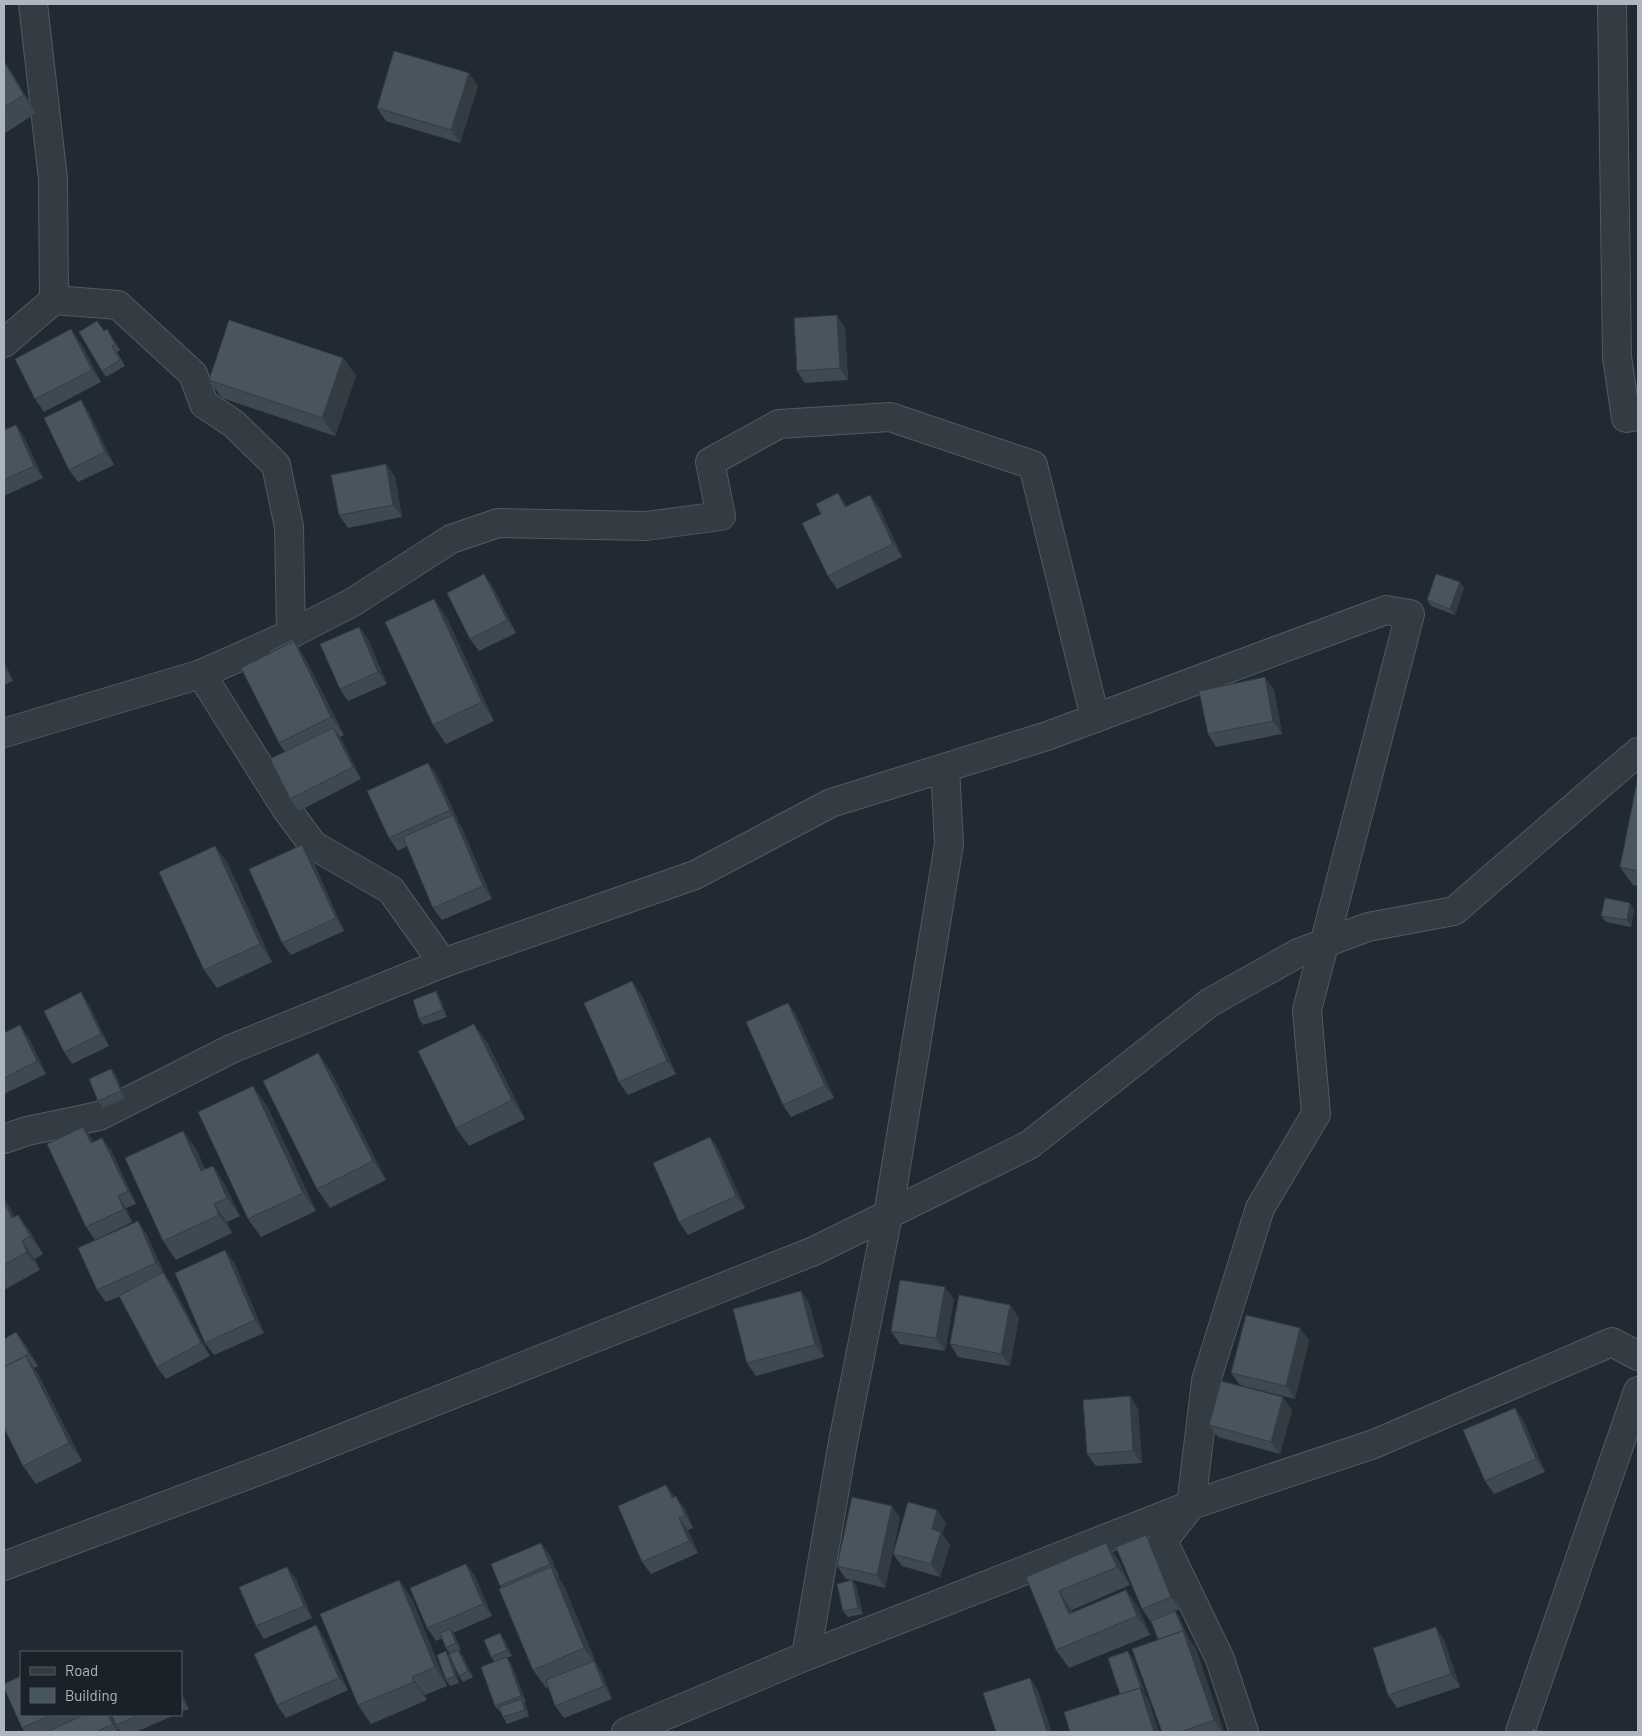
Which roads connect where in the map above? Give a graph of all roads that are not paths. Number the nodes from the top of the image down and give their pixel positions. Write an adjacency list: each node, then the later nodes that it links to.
1 (33, 4): 3 (street)
2 (1612, 4): 5 (street)
3 (54, 300): 4 (street); 6 (street)
4 (4, 343)
5 (1638, 416)
6 (291, 634): 7 (street); 8 (street)
7 (201, 674): 9 (street); 13 (street)
8 (1095, 718): 11 (street); 12 (street)
9 (4, 733)
10 (1638, 752): 12 (street)
11 (945, 768): 13 (street); 15 (street)
12 (1325, 943): 15 (street); 18 (street)
13 (443, 963): 14 (street)
14 (4, 1139)
15 (888, 1214): 19 (street); 20 (street)
16 (1638, 1356): 18 (street)
17 (1638, 1391): 23 (street)
18 (1190, 1506): 20 (street); 22 (street)
19 (4, 1566)
20 (806, 1656): 21 (street)
21 (626, 1732)
22 (1244, 1732)
23 (1520, 1732)

